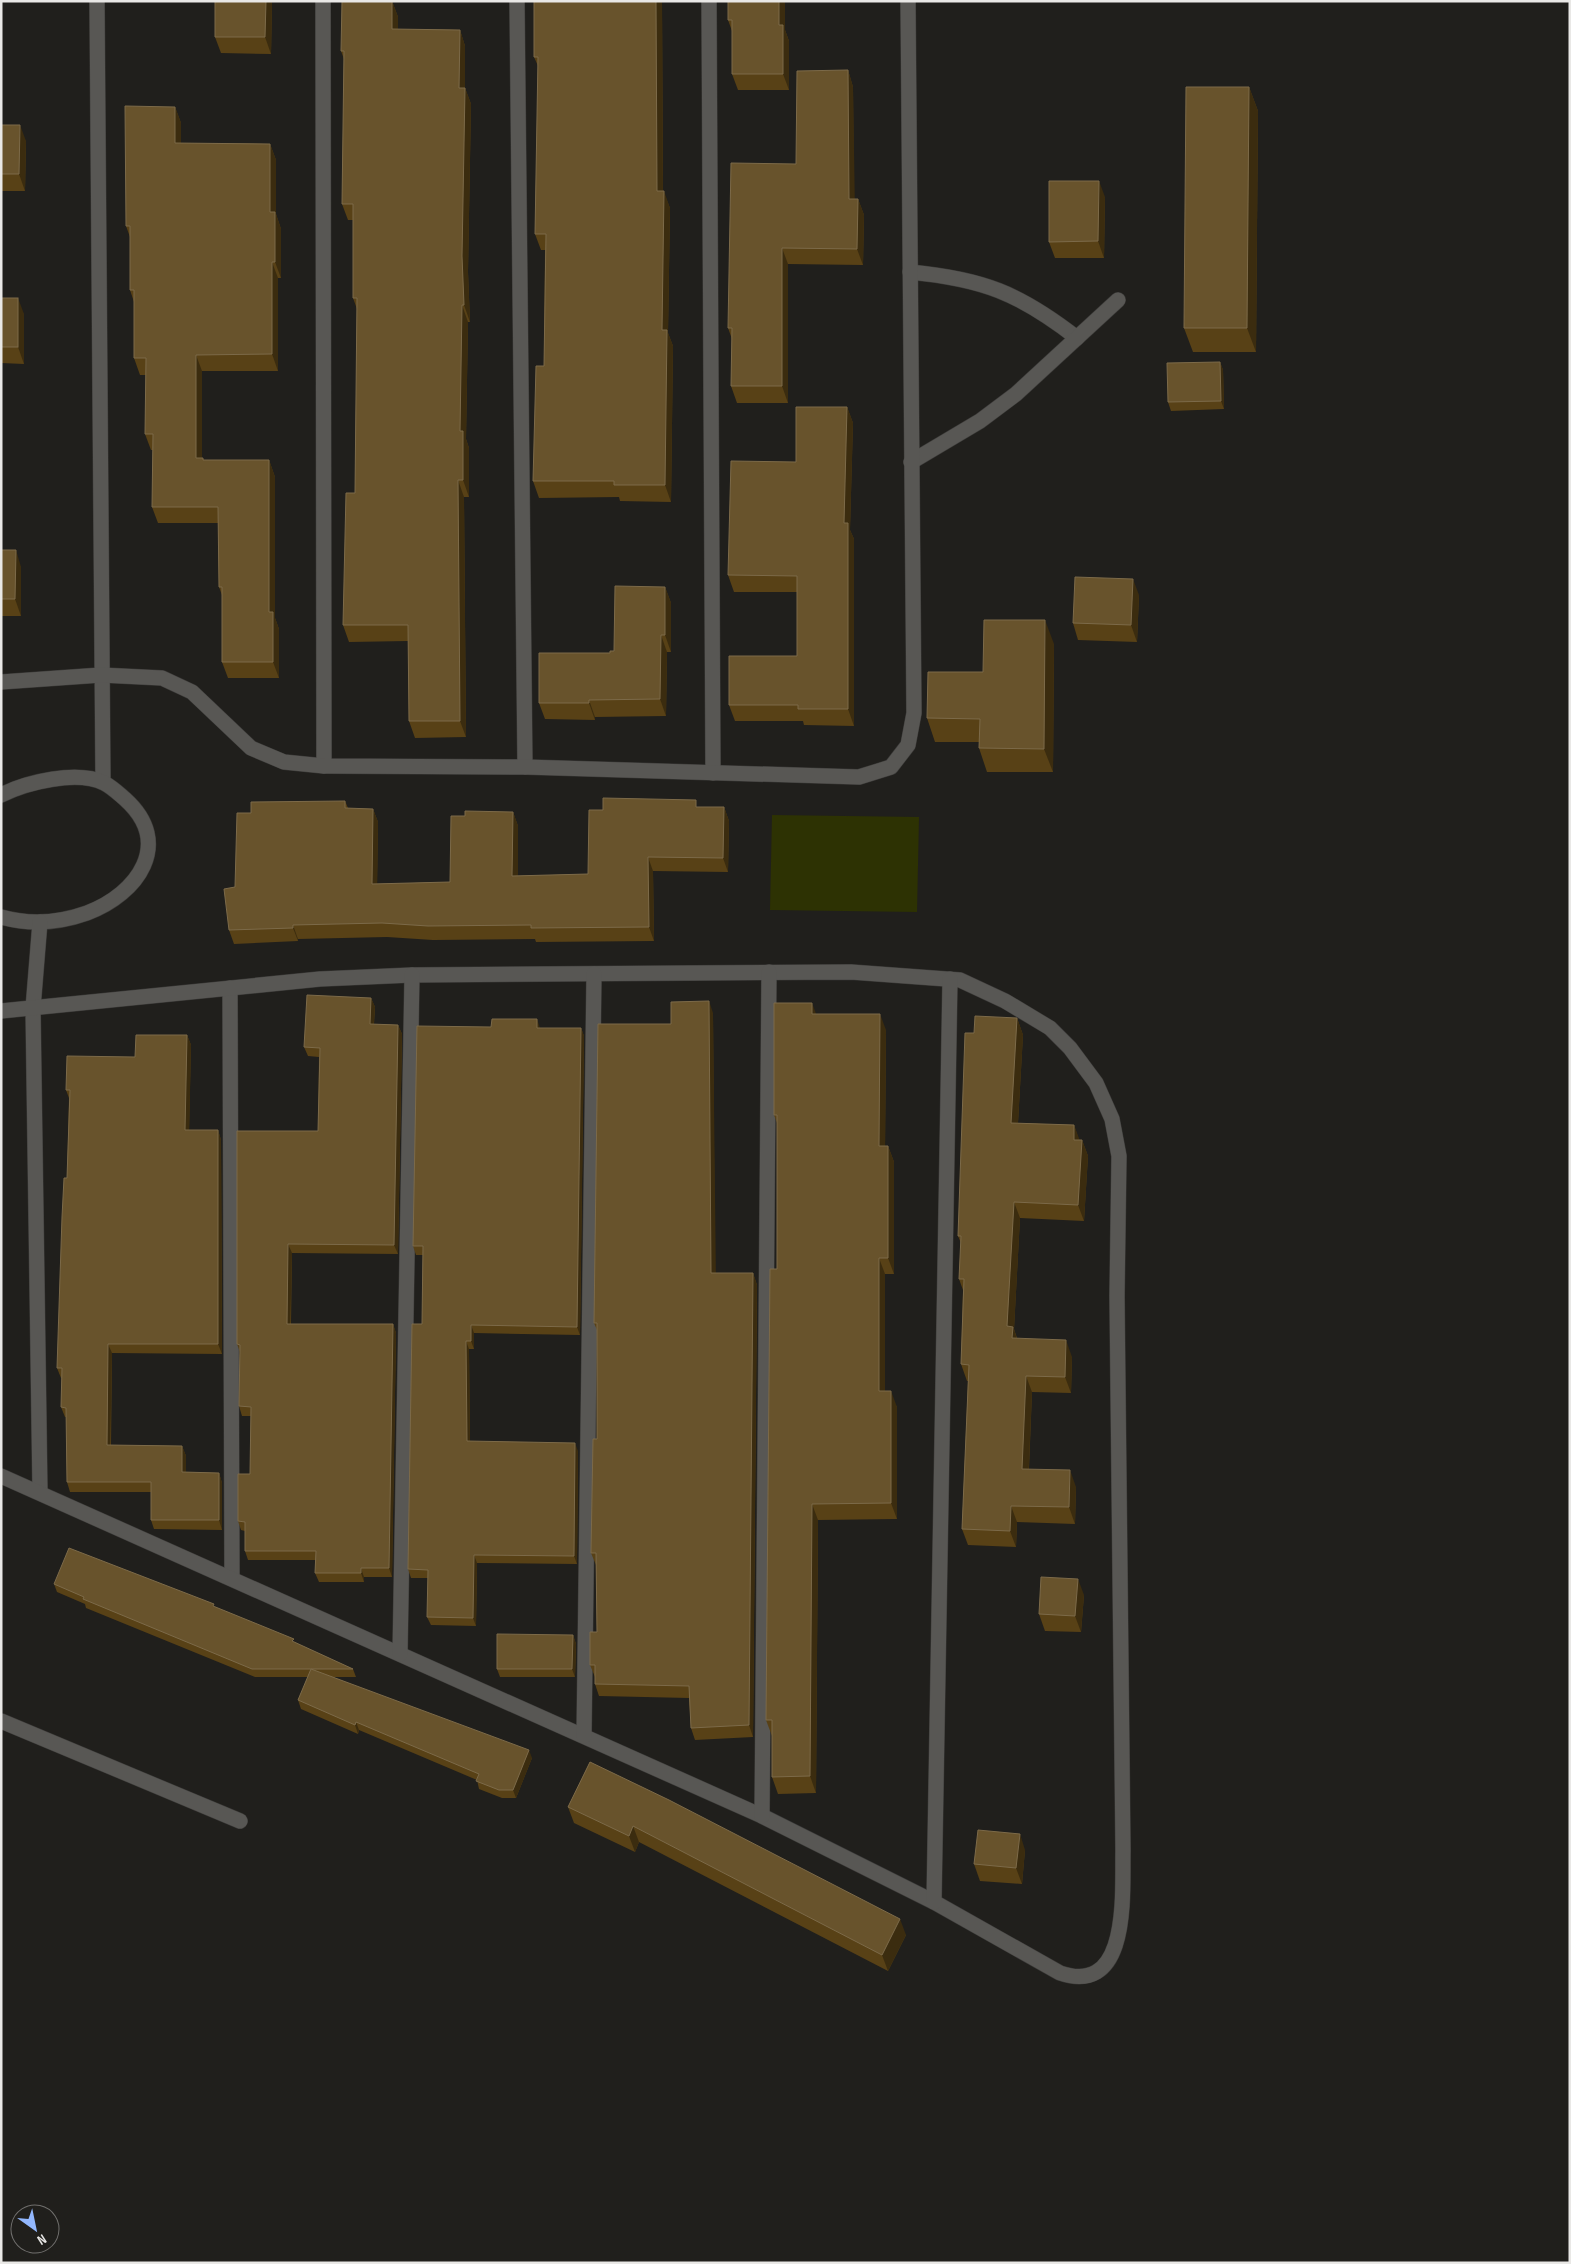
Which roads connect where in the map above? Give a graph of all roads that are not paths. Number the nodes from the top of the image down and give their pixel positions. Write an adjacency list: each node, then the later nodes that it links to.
1 (97, 1): 10 (street)
2 (323, 1): 12 (street)
3 (517, 1): 13 (street)
4 (710, 1): 14 (street)
5 (908, 1): 6 (street)
6 (910, 272): 8 (street); 9 (street)
7 (1118, 300): 8 (street)
8 (1077, 338): 9 (street)
9 (911, 462): 14 (street)
10 (101, 675): 11 (street); 12 (street); 15 (street)
11 (1, 682)
12 (324, 766): 13 (street)
13 (525, 768): 14 (street)
14 (713, 773)
15 (103, 782): 16 (street); 18 (street)
16 (1, 795)
17 (1, 917): 18 (street)
18 (40, 922): 24 (street)
19 (769, 972): 20 (street); 22 (street); 32 (street)
20 (594, 974): 21 (street); 31 (street)
21 (412, 975): 23 (street); 29 (street)
22 (950, 979): 34 (street); 34 (street)
23 (230, 988): 24 (street); 28 (street)
24 (33, 1008): 25 (street); 27 (street)
25 (1, 1011)
26 (1, 1476): 27 (street)
27 (40, 1492): 28 (street)
28 (232, 1578): 29 (street)
29 (400, 1654): 31 (street)
30 (1, 1721): 33 (street)
31 (584, 1736): 32 (street)
32 (762, 1816): 34 (street)
33 (240, 1821)
34 (934, 1902)

